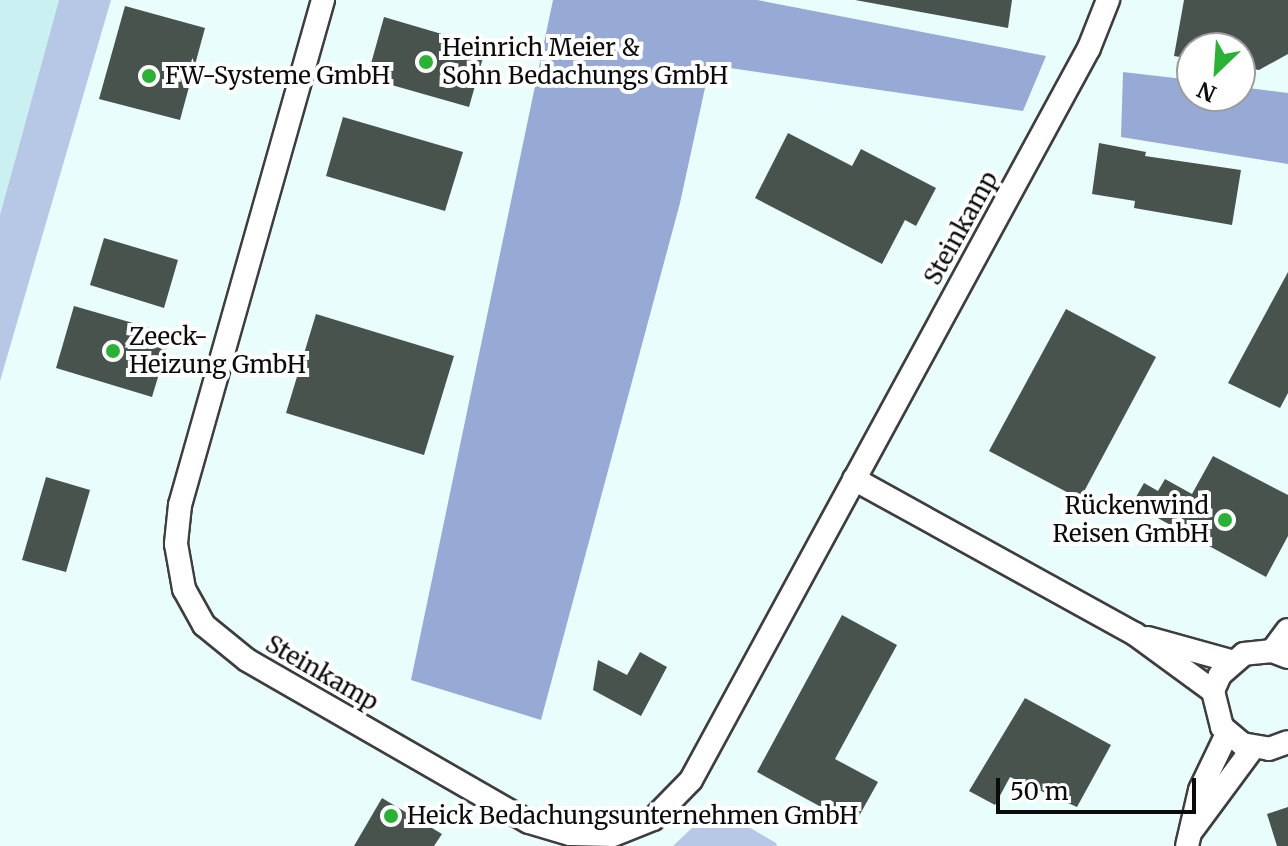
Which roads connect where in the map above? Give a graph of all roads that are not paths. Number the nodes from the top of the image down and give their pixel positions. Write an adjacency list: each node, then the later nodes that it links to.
1 (323, 0): 3 (street, Steinkamp)
2 (1108, 0): 3 (street, Steinkamp)
3 (854, 479): 5 (street)
4 (1288, 630): 6 (street)
5 (1135, 634): 7 (street); 8 (street)
6 (1280, 654): 7 (street)
7 (1231, 661): 8 (street)
8 (1213, 691): 9 (street)
9 (1227, 734): 11 (street); 12 (street)
10 (1288, 742): 11 (street)
11 (1253, 748): 12 (street)
12 (1188, 840)

